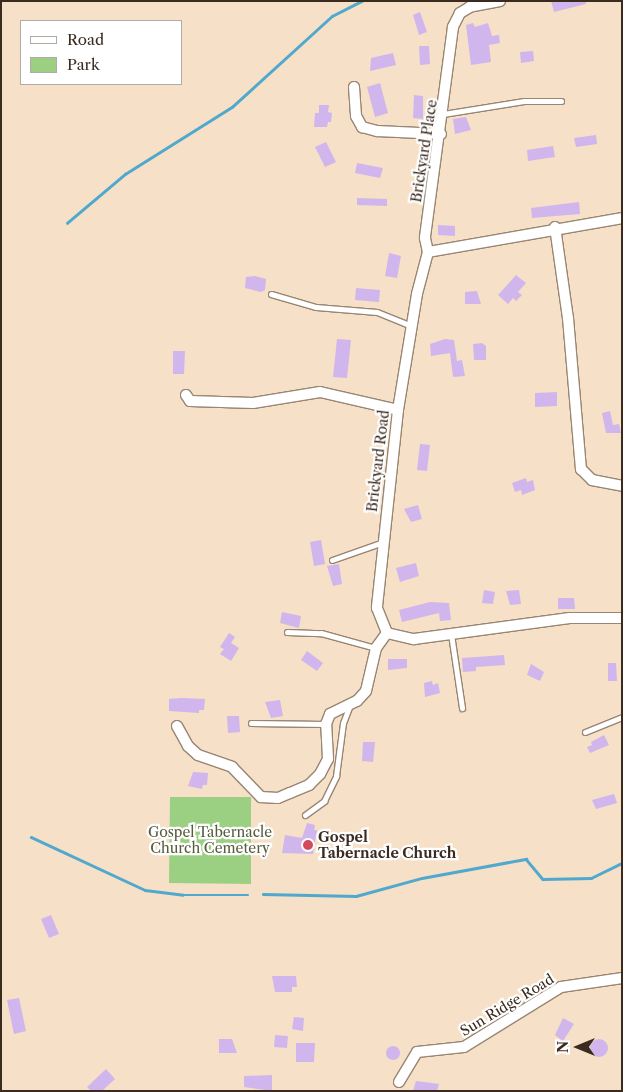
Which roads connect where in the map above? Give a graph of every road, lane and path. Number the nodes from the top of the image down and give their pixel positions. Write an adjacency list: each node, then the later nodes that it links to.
1 (500, 1): 4 (street, Brickyard Place)
2 (354, 88): 5 (street)
3 (561, 101): 4 (lane)
4 (443, 114): 5 (street, Brickyard Place)
5 (441, 134): 8 (street, Brickyard Place)
6 (622, 218): 7 (street)
7 (555, 227): 8 (street); 13 (street)
8 (428, 252): 10 (street, Brickyard Road)
9 (271, 294): 10 (lane)
10 (412, 326): 12 (street, Brickyard Road)
11 (186, 395): 12 (street)
12 (398, 410): 14 (street, Brickyard Road)
13 (622, 486)
14 (383, 542): 15 (lane); 18 (street, Brickyard Road)
15 (332, 560)
16 (622, 618): 19 (street)
17 (287, 632): 20 (lane)
18 (387, 633): 19 (street); 20 (street)
19 (451, 634): 22 (lane)
20 (376, 648): 21 (street)
21 (350, 704): 25 (street); 28 (lane)
22 (462, 708)
23 (622, 717): 27 (lane)
24 (251, 723): 25 (lane)
25 (326, 724): 26 (street)
26 (177, 726)
27 (585, 732)
28 (305, 815)
29 (622, 978): 30 (street, Sun Ridge Road)
30 (398, 1082)

